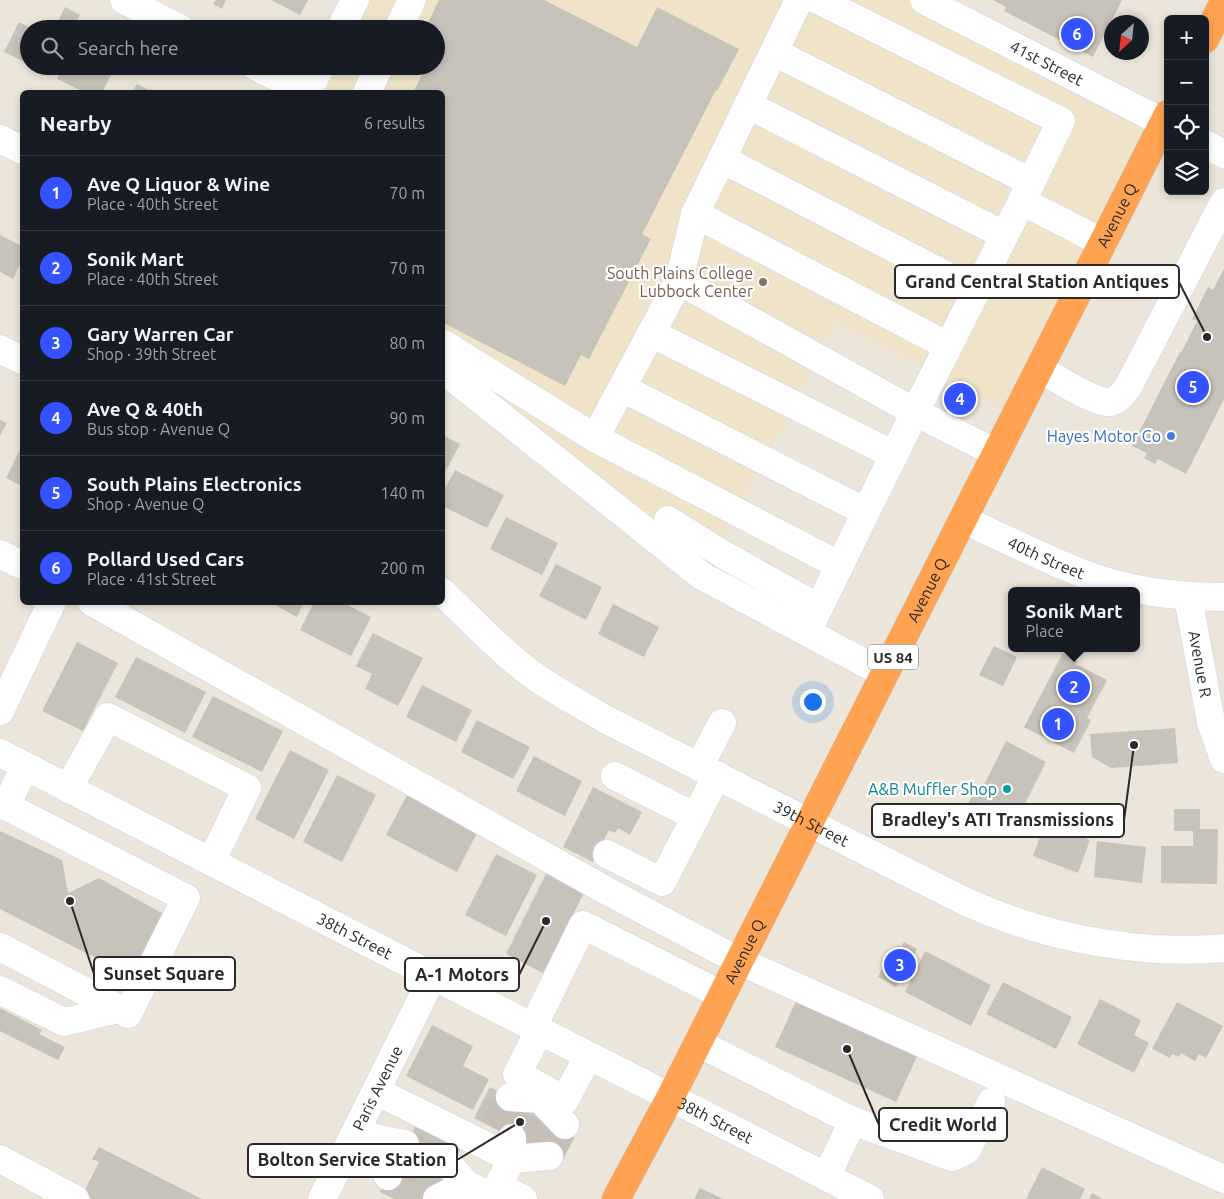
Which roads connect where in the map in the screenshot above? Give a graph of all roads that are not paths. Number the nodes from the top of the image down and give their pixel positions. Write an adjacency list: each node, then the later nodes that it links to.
1 (124, 0): 8 (street)
2 (355, 0): 9 (street)
3 (412, 0): 10 (street)
4 (798, 0): 12 (street)
5 (818, 0): 27 (street)
6 (924, 0): 20 (street, 41st Street)
7 (1224, 2): 11 (highway)
8 (163, 20)
9 (345, 20)
10 (402, 20)
11 (1209, 31)
12 (774, 52): 19 (street); 27 (street)
13 (273, 75): 16 (street)
14 (316, 75): 17 (street)
15 (376, 75): 18 (street)
16 (303, 90)
17 (308, 90)
18 (368, 90)
19 (748, 105): 26 (street); 30 (street)
20 (1164, 120)
21 (1164, 125): 31 (highway, Avenue Q / US 84)
22 (0, 139): 24 (street)
23 (1209, 146): 25 (street)
24 (20, 149)
25 (1224, 154)
26 (722, 159): 29 (street); 33 (street)
27 (1026, 192): 30 (street); 31 (street)
28 (1224, 202): 39 (street)
29 (696, 214): 32 (street); 36 (street)
30 (1004, 235): 33 (street)
31 (1103, 243): 39 (highway, Avenue Q / US 84)
32 (679, 281): 34 (street); 42 (street)
33 (976, 290): 36 (street)
34 (651, 333): 41 (street); 45 (street)
35 (445, 345): 43 (street)
36 (948, 346): 42 (street)
37 (0, 349): 38 (street)
38 (20, 359)
39 (1039, 368): 44 (highway, Avenue Q / US 84)
40 (445, 371): 60 (street)
41 (622, 388): 43 (street); 46 (street)
42 (915, 412): 44 (street); 45 (street)
43 (595, 438): 51 (street)
44 (996, 453): 47 (highway, Avenue Q / US 84)
45 (894, 455): 46 (street)
46 (866, 512): 51 (street)
47 (963, 519): 52 (street, 40th Street); 61 (highway, Avenue Q / US 84)
48 (668, 520): 59 (street)
49 (0, 554): 50 (street)
50 (20, 564)
51 (839, 565): 59 (street)
52 (1130, 587)
53 (1140, 590): 55 (street, 40th Street)
54 (445, 595): 67 (street, 39th Street)
55 (1188, 597): 56 (street, 40th Street); 65 (street, Avenue R)
56 (1224, 597)
57 (51, 605): 62 (street)
58 (97, 605): 78 (street)
59 (819, 608): 60 (street)
60 (807, 632): 61 (street)
61 (885, 674): 72 (highway, Avenue Q / US 84)
62 (0, 711)
63 (722, 723): 67 (street)
64 (0, 753): 66 (street, 38th Street)
65 (1224, 758)
66 (25, 766): 69 (street, 38th Street); 70 (street)
67 (708, 771): 71 (street); 72 (street, 39th Street)
68 (615, 776): 71 (street)
69 (68, 789): 74 (street, 38th Street); 74 (street)
70 (3, 805): 75 (street)
71 (696, 817): 73 (street)
72 (810, 822): 77 (street, 39th Street); 78 (highway, Avenue Q / US 84)
73 (607, 854)
74 (203, 858): 75 (street); 79 (street, 38th Street)
75 (176, 892): 82 (street)
76 (0, 947): 82 (street)
77 (1224, 948)
78 (740, 960): 81 (highway, Avenue Q / US 84); 94 (street)
79 (432, 976): 83 (street, 38th Street); 86 (street, Paris Avenue)
80 (0, 990): 82 (street)
81 (722, 995): 83 (street); 84 (highway, Avenue Q / US 84)
82 (119, 1009)
83 (536, 1029): 85 (street, 38th Street); 85 (street)
84 (698, 1043): 87 (highway, Avenue Q / US 84); 89 (street)
85 (588, 1056): 87 (street, 38th Street)
86 (376, 1091): 90 (street, Paris Avenue); 95 (street)
87 (670, 1098): 92 (street, 38th Street); 99 (highway, Avenue Q / US 84)
88 (992, 1102): 89 (street)
89 (852, 1121): 92 (street)
90 (365, 1134): 90 (street); 97 (street, Paris Avenue)
91 (0, 1159): 96 (street)
92 (826, 1177): 100 (street, 38th Street)
93 (451, 1179): 95 (street)
94 (1224, 1179)
95 (494, 1194): 98 (street)
96 (75, 1199)
97 (322, 1199)
98 (523, 1199)
99 (616, 1199)
100 (870, 1199)

